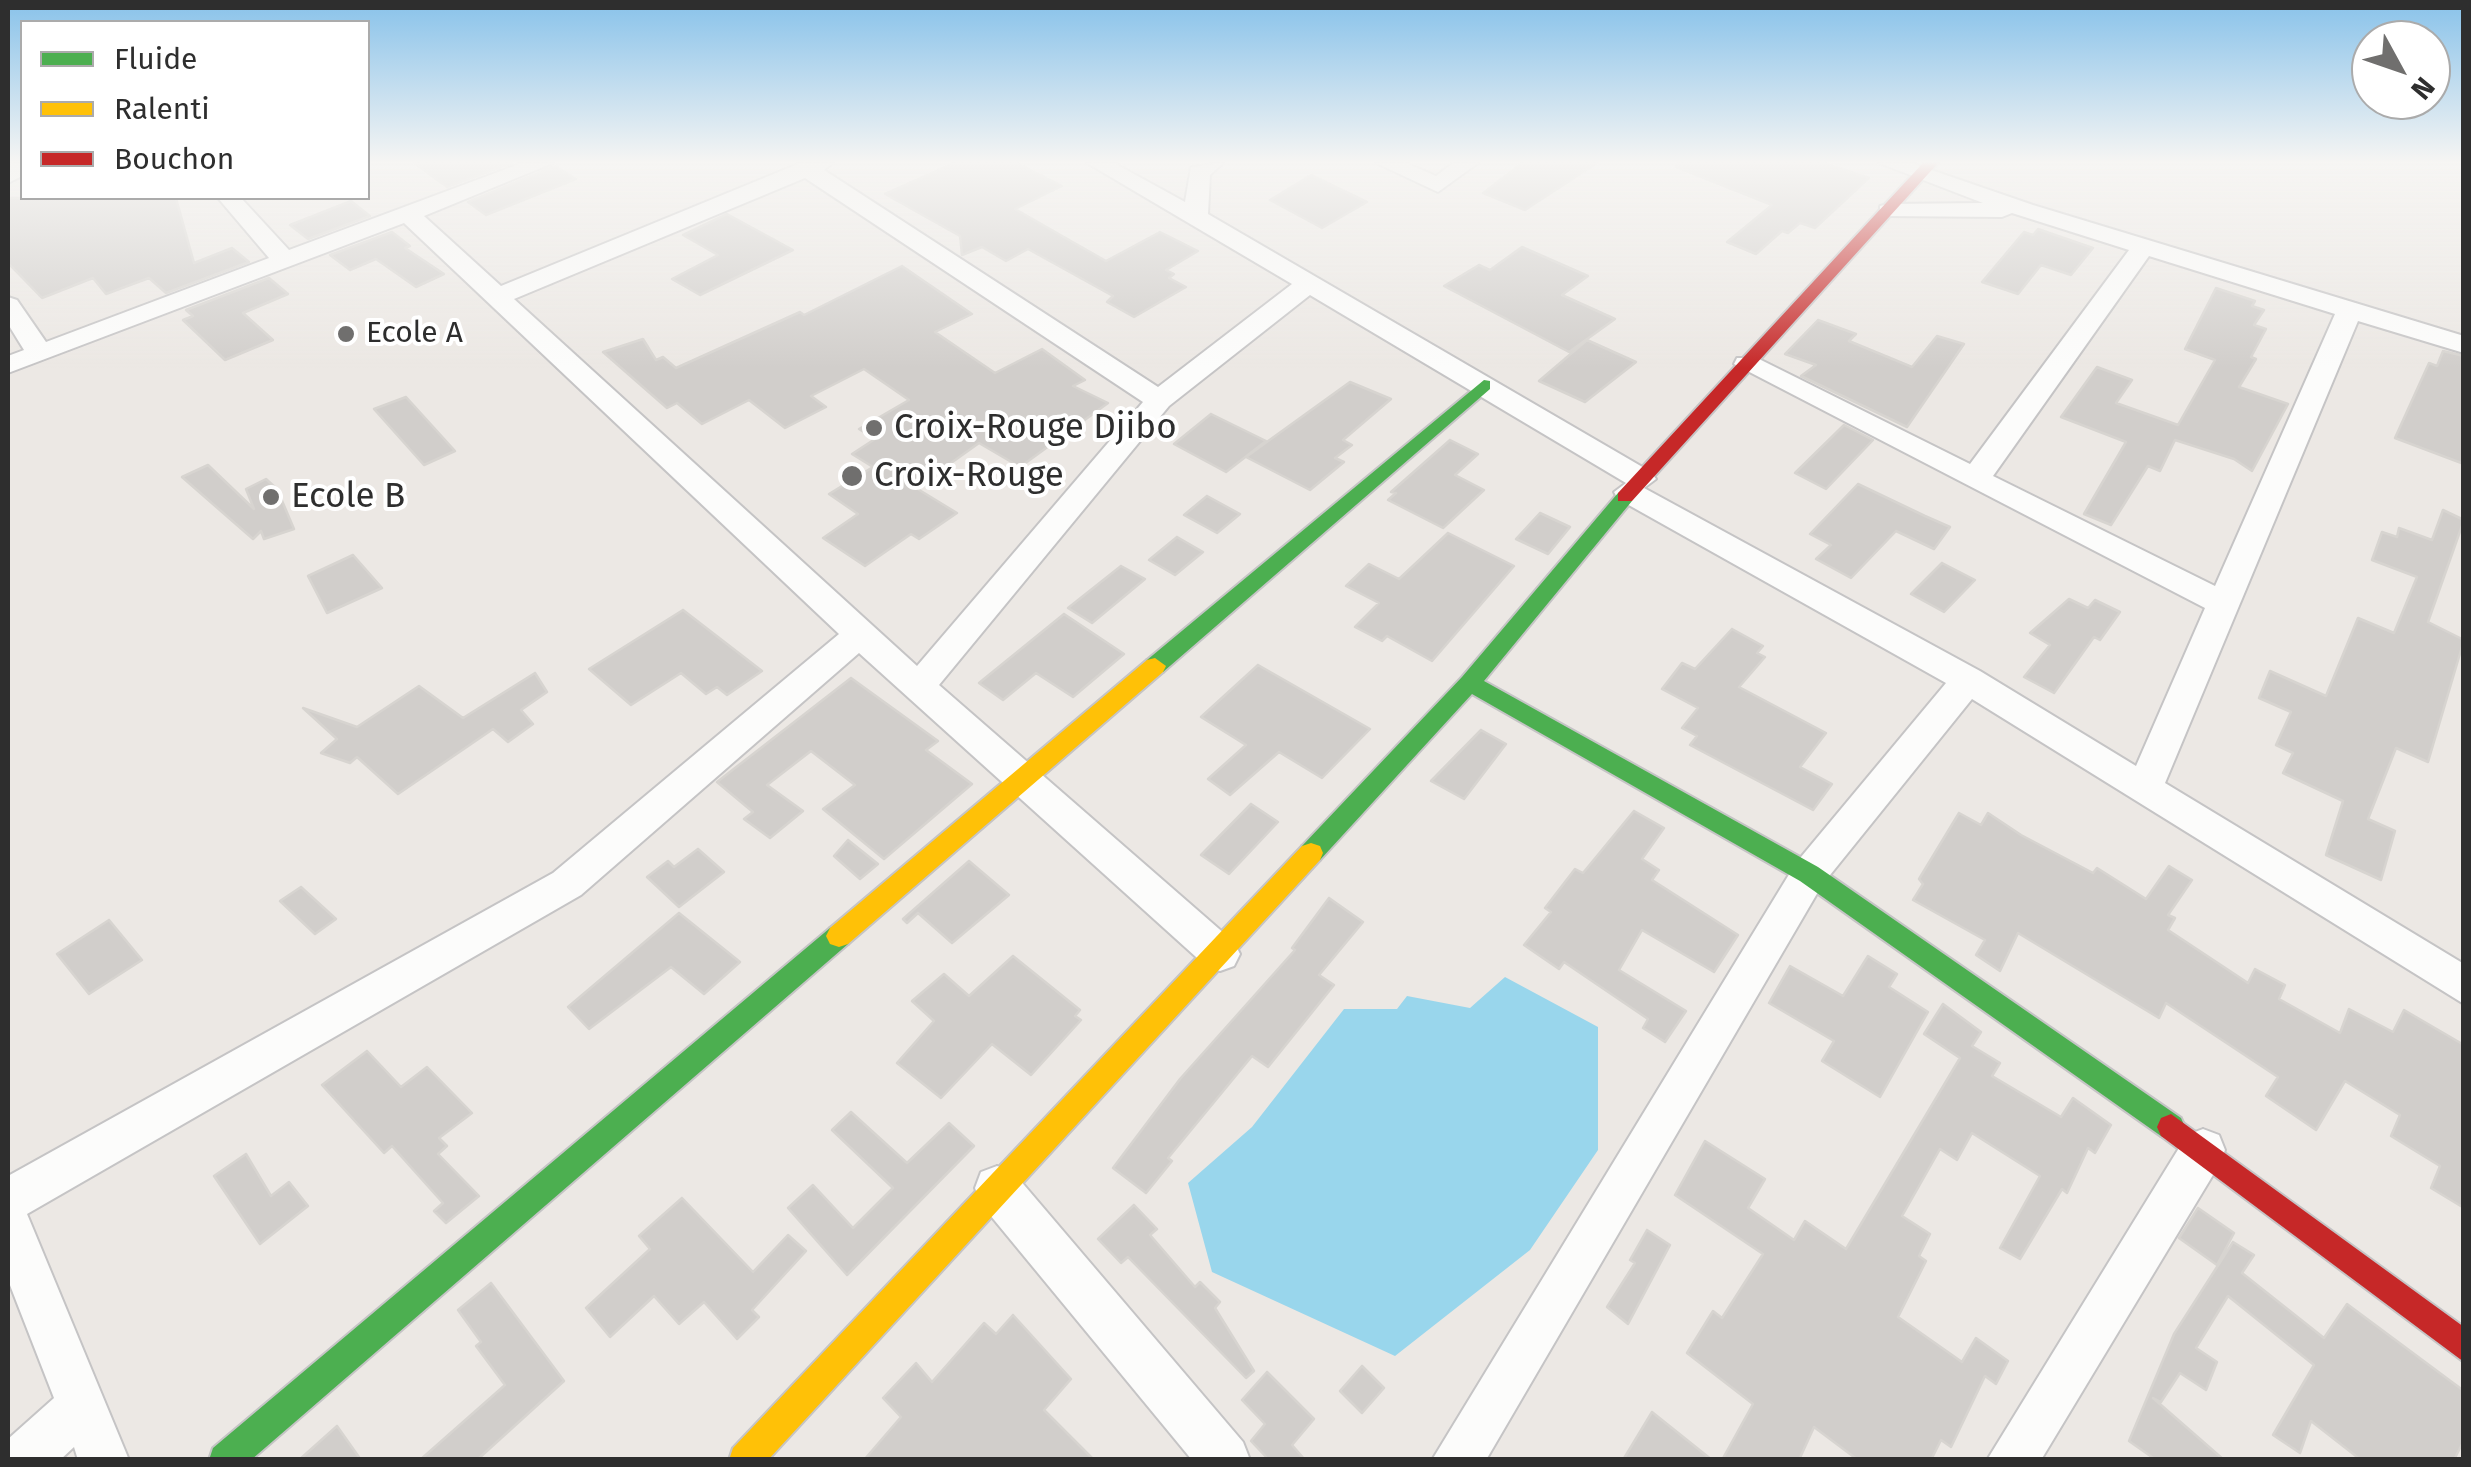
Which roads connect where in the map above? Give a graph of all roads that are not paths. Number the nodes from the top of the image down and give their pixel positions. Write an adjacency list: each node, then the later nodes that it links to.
1 (259, 231): 10 (street)
2 (361, 231): 10 (street)
3 (427, 231): 12 (street)
4 (656, 231): 12 (street)
5 (911, 231): 20 (street)
6 (1222, 231): 11 (street)
7 (1869, 231): 17 (street)
8 (2096, 231): 9 (street)
9 (2144, 246): 14 (street); 21 (street)
10 (285, 260): 16 (street)
11 (1311, 282): 19 (street); 20 (street)
12 (497, 297): 24 (street)
13 (8, 305): 16 (street)
14 (2350, 309): 15 (street); 23 (street)
15 (2464, 345)
16 (40, 353): 18 (street)
17 (1747, 364): 21 (street); 22 (street)
18 (8, 366)
19 (1484, 385): 22 (street); 28 (street)
20 (1159, 400): 27 (street)
21 (1976, 479): 23 (street)
22 (1635, 486): 25 (street); 26 (street)
23 (2222, 602): 29 (street)
24 (860, 634): 27 (street); 35 (street)
25 (1968, 680): 29 (street); 30 (street)
26 (1470, 683): 30 (street); 31 (street)
27 (918, 687): 28 (street)
28 (1024, 783): 31 (street); 41 (street)
29 (2144, 789): 32 (street)
30 (1809, 874): 33 (street); 44 (street)
31 (1220, 954): 34 (street)
32 (2464, 986)
33 (2203, 1150): 37 (street); 45 (street)
34 (997, 1188): 42 (street); 43 (street)
35 (8, 1200)
36 (8, 1223): 38 (street)
37 (2464, 1347)
38 (82, 1406): 39 (street); 40 (street)
39 (22, 1460)
40 (104, 1460)
41 (225, 1460)
42 (744, 1460)
43 (1226, 1460)
44 (1457, 1460)
45 (2012, 1460)

